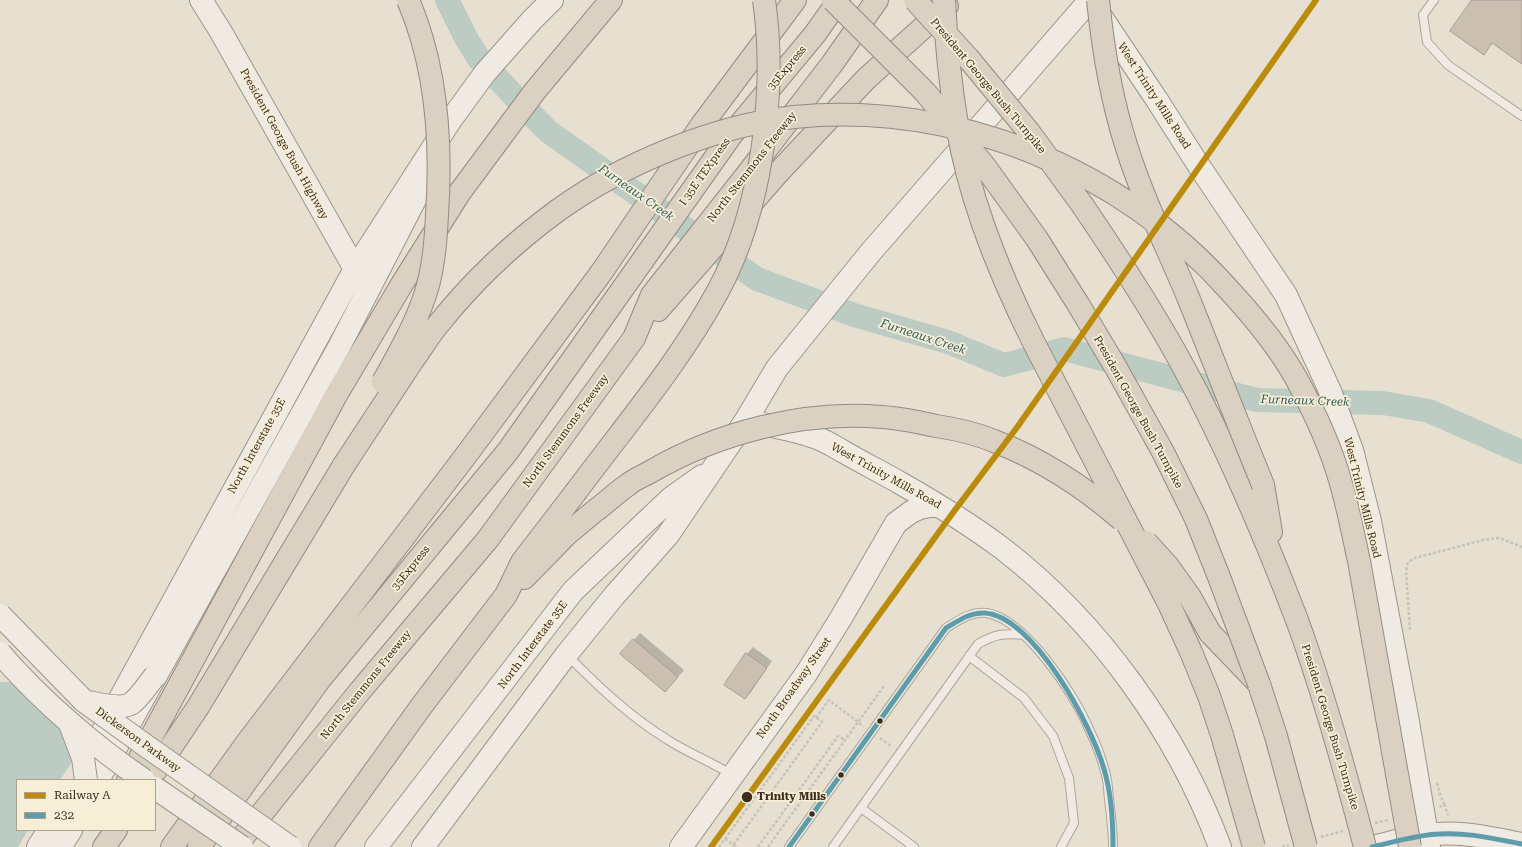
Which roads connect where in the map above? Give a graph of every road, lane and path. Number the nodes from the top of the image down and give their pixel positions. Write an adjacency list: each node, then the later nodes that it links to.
1 (201, 0): 19 (main road, President George Bush Highway)
2 (408, 0): 24 (highway, bridge)
3 (552, 0): 17 (main road, North Interstate 35E)
4 (611, 0): 55 (highway)
5 (764, 0): 31 (highway, bridge)
6 (795, 0): 78 (highway, bridge)
7 (833, 0): 39 (highway, President George Bush Turnpike, bridge)
8 (838, 0): 18 (highway, 35Express)
9 (877, 0): 22 (highway, North Stemmons Freeway)
10 (915, 0): 30 (highway, President George Bush Turnpike, bridge)
11 (944, 0): 95 (highway, bridge)
12 (954, 0): 22 (highway, bridge)
13 (1090, 0): 23 (main road); 33 (main road, West Trinity Mills Road)
14 (1098, 0): 30 (highway, bridge)
15 (1434, 0): 16 (lane)
16 (1522, 116)
17 (450, 121): 19 (main road, North Interstate 35E); 20 (main road, North Interstate 35E)
18 (732, 134): 21 (highway, I 35E TEXpress)
19 (355, 269): 20 (main road, President George Bush Highway); 52 (main road, North Interstate 35E)
20 (371, 285): 38 (main road, North Interstate 35E)
21 (622, 288): 79 (highway, 35Express)
22 (658, 298): 80 (highway, North Stemmons Freeway)
23 (746, 420): 25 (main road); 26 (main road, West Trinity Mills Road)
24 (344, 465): 57 (highway); 70 (highway, bridge)
25 (714, 467): 36 (main road); 72 (main road, North Interstate 35E)
26 (886, 475): 27 (main road, West Trinity Mills Road); 28 (main road, North Broadway Street)
27 (939, 506): 28 (main road, North Broadway Street); 94 (main road, West Trinity Mills Road)
28 (896, 523): 51 (main road, North Broadway Street)
29 (1522, 547): 33 (path)
30 (1276, 567): 97 (highway, President George Bush Turnpike, bridge)
31 (506, 595): 39 (highway, bridge); 83 (highway)
32 (0, 615): 41 (main road, Dickerson Parkway, bridge)
33 (1400, 631): 70 (main road, West Trinity Mills Road)
34 (1024, 635): 37 (lane); 89 (lane); 93 (lane)
35 (0, 653): 43 (main road, bridge)
36 (566, 655): 51 (lane); 84 (main road)
37 (969, 656): 49 (lane); 92 (lane)
38 (155, 676): 41 (main road, bridge); 46 (main road, North Interstate 35E, bridge)
39 (1259, 684): 96 (highway, President George Bush Turnpike, bridge)
40 (884, 686): 44 (path)
41 (84, 701): 46 (main road, Dickerson Parkway, bridge)
42 (816, 718): 44 (path); 68 (path); 73 (path)
43 (69, 721): 50 (main road, bridge); 53 (main road, bridge)
44 (858, 722): 45 (path); 48 (path)
45 (863, 727)
46 (124, 731): 50 (main road, North Interstate 35E); 82 (main road, Dickerson Parkway, bridge)
47 (880, 738): 49 (path)
48 (845, 740): 87 (path); 88 (path)
49 (901, 752): 62 (lane)
50 (111, 756): 54 (main road, North Interstate 35E); 56 (main road, bridge)
51 (732, 775): 85 (main road, North Broadway Street)
52 (79, 779)
53 (86, 779)
54 (99, 779)
55 (129, 779)
56 (143, 779)
57 (150, 779)
58 (1437, 779): 60 (path)
59 (156, 789): 81 (main road, bridge)
60 (1444, 804): 61 (path); 63 (path)
61 (1440, 807)
62 (861, 808): 90 (lane); 91 (lane)
63 (1448, 815)
64 (48, 831): 74 (main road)
65 (70, 831): 75 (main road)
66 (100, 831): 76 (highway)
67 (115, 831): 77 (highway)
68 (725, 839): 73 (path); 86 (path)
69 (1477, 842): 70 (main road); 71 (main road)
70 (1422, 843): 98 (main road)
71 (1522, 844)
72 (378, 846)
73 (734, 846)
74 (38, 847)
75 (60, 847)
76 (92, 847)
77 (104, 847)
78 (172, 847)
79 (199, 847)
80 (235, 847)
81 (242, 847)
82 (290, 847)
83 (320, 847)
84 (423, 847)
85 (681, 847)
86 (719, 847)
87 (758, 847)
88 (768, 847)
89 (788, 847)
90 (833, 847)
91 (914, 847)
92 (1061, 847)
93 (1113, 847)
94 (1220, 847)
95 (1254, 847)
96 (1306, 847)
97 (1365, 847)
98 (1372, 847)

